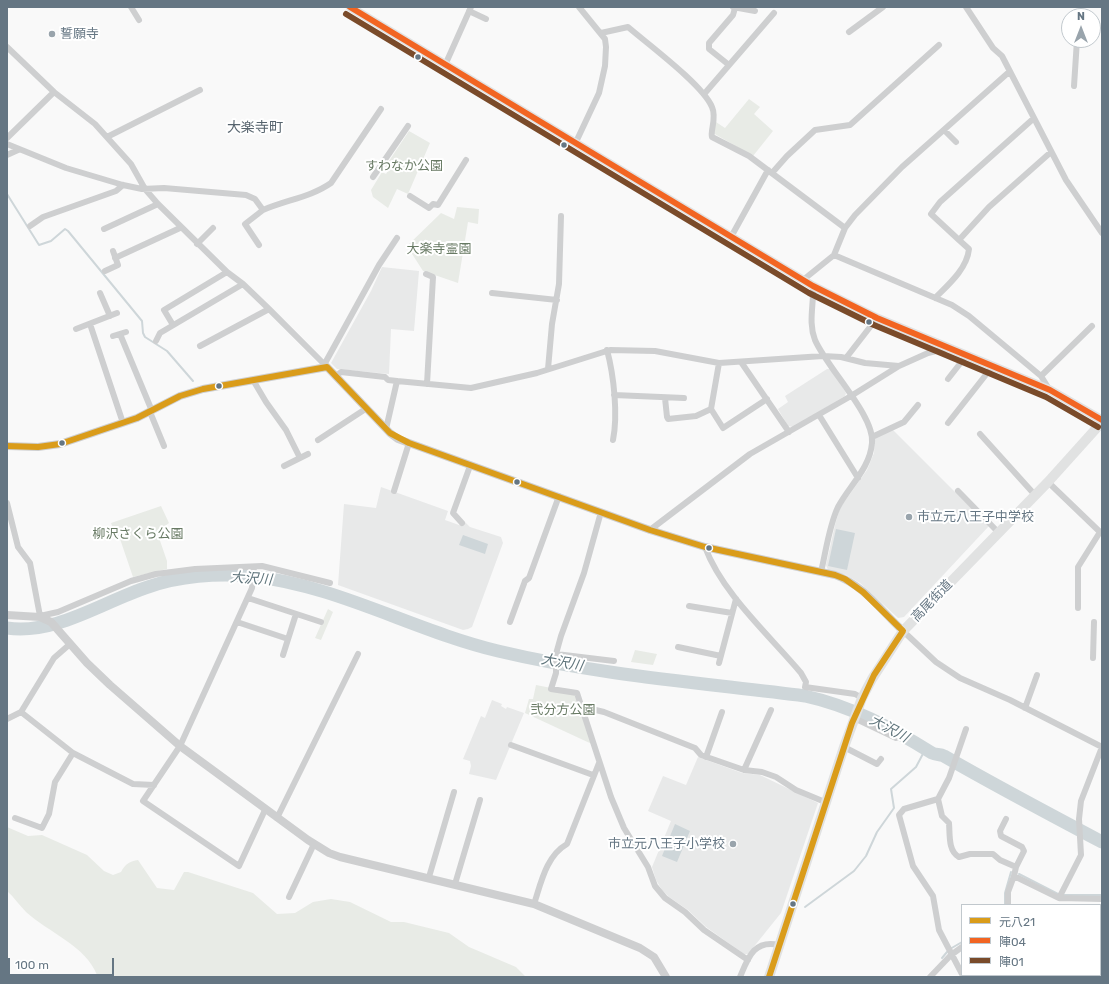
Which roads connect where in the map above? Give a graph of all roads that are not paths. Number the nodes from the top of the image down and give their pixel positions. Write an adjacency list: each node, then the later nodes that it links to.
1 (131, 7): 11 (street)
2 (350, 7): 17 (main road)
3 (579, 7): 13 (street)
4 (883, 7): 12 (street)
5 (966, 7): 19 (street)
6 (733, 8): 8 (street); 18 (street)
7 (470, 9): 10 (street); 17 (street)
8 (754, 10)
9 (774, 13): 18 (street)
10 (486, 19)
11 (140, 20)
12 (849, 32)
13 (601, 33): 23 (street); 30 (street)
14 (939, 45): 37 (street)
15 (7, 47): 22 (street)
16 (1076, 48): 20 (street)
17 (446, 63): 30 (main road)
18 (729, 65): 23 (street)
19 (1009, 72): 25 (street); 27 (street)
20 (1074, 86)
21 (200, 90): 28 (street)
22 (54, 92): 28 (street); 29 (street)
23 (705, 93): 37 (street)
24 (380, 109): 43 (street)
25 (1033, 119): 34 (street); 53 (street)
26 (408, 126): 38 (street)
27 (944, 130): 31 (street); 48 (street)
28 (107, 137): 40 (street)
29 (7, 138)
30 (576, 142): 51 (main road)
31 (956, 142)
32 (7, 144): 33 (street)
33 (18, 150): 35 (street); 39 (street)
34 (1051, 152): 50 (street); 53 (street)
35 (7, 155)
36 (466, 160): 41 (street)
37 (770, 172): 48 (street); 51 (street)
38 (373, 177)
39 (123, 186): 40 (street); 45 (street)
40 (145, 189): 42 (street); 43 (street)
41 (410, 196)
42 (158, 204): 46 (street); 49 (street)
43 (263, 210): 55 (street)
44 (561, 216): 68 (street)
45 (30, 226)
46 (180, 228): 54 (street); 58 (street)
47 (213, 228): 54 (street)
48 (845, 228): 57 (street)
49 (104, 229)
50 (1102, 233)
51 (731, 237): 62 (main road)
52 (397, 238): 87 (street)
53 (959, 240): 67 (street)
54 (197, 244): 60 (street)
55 (259, 244)
56 (113, 251): 58 (street)
57 (834, 255): 62 (street); 67 (street)
58 (115, 258): 59 (street)
59 (105, 271)
60 (226, 272): 63 (street); 74 (street)
61 (426, 274): 98 (street)
62 (803, 280): 64 (main road)
63 (243, 284): 69 (street); 74 (street)
64 (813, 286): 72 (main road); 82 (street)
65 (100, 293): 71 (street)
66 (492, 293): 68 (street)
67 (935, 298): 94 (street)
68 (557, 300): 90 (street)
69 (269, 309): 79 (street); 87 (street)
70 (117, 313): 71 (street)
71 (110, 316): 73 (street)
72 (877, 318): 80 (main road); 84 (street)
73 (90, 324): 76 (street); 111 (street)
74 (173, 325): 78 (street)
75 (1092, 326): 94 (street)
76 (76, 329)
77 (120, 334): 91 (street)
78 (156, 341)
79 (200, 346)
80 (948, 348): 83 (main road); 88 (street)
81 (607, 350): 86 (street); 90 (street); 100 (street)
82 (823, 356): 84 (street); 85 (street); 101 (street)
83 (966, 356): 89 (main road); 95 (street)
84 (846, 358): 88 (street)
85 (741, 362): 86 (street); 104 (street)
86 (719, 363): 107 (street)
87 (326, 366): 93 (street); 96 (street)
88 (899, 366): 101 (street)
89 (992, 366): 99 (main road); 112 (street)
90 (548, 369): 98 (street)
91 (136, 373): 92 (street); 108 (street)
92 (129, 375)
93 (336, 376): 97 (street); 106 (street)
94 (1041, 376): 99 (street)
95 (948, 379)
96 (253, 380): 108 (street); 123 (street)
97 (397, 381): 98 (street); 113 (street)
98 (427, 384)
99 (1050, 390): 110 (main road)
100 (614, 395): 102 (street); 118 (street)
101 (851, 396): 109 (street); 116 (street)
102 (665, 398): 103 (street); 107 (street)
103 (684, 398)
104 (767, 399): 107 (street); 114 (street)
105 (918, 405): 116 (street)
106 (367, 408): 113 (street); 117 (street)
107 (711, 409)
108 (151, 412): 111 (street); 121 (street)
109 (819, 415): 114 (street); 126 (street)
110 (1102, 421): 127 (main road, 高尾街道)
111 (122, 423): 120 (street)
112 (948, 423)
113 (386, 429): 119 (street)
114 (788, 432): 135 (street)
115 (980, 434): 130 (street)
116 (872, 437): 126 (street)
117 (318, 440)
118 (612, 440)
119 (409, 443): 125 (street); 128 (street)
120 (7, 446)
121 (164, 446)
122 (308, 454): 123 (street)
123 (300, 458): 124 (street)
124 (284, 466)
125 (470, 466): 131 (street); 134 (street)
126 (858, 478): 139 (street)
127 (1048, 482): 130 (main road, 高尾街道); 144 (street)
128 (394, 491)
129 (958, 491): 136 (street)
130 (1035, 495): 136 (main road, 高尾街道)
131 (559, 496): 133 (street); 151 (street)
132 (7, 503): 148 (street)
133 (601, 512): 135 (street); 159 (street)
134 (462, 523)
135 (650, 530): 137 (street)
136 (999, 533): 153 (main road, 高尾街道)
137 (705, 547): 139 (street); 142 (street)
138 (253, 569): 140 (street); 141 (street); 148 (street)
139 (821, 572): 153 (street)
140 (330, 583)
141 (248, 598): 146 (street); 149 (street)
142 (736, 598): 145 (street); 165 (street)
143 (689, 606): 145 (street)
144 (1078, 608)
145 (732, 613): 160 (street)
146 (296, 614): 150 (street); 154 (street)
147 (7, 615): 148 (street)
148 (42, 618): 155 (street)
149 (237, 622): 154 (street); 176 (street)
150 (321, 622)
151 (510, 622)
152 (1094, 622): 161 (street)
153 (903, 631): 165 (main road, 高尾街道); 167 (street)
154 (288, 639): 158 (street)
155 (70, 644): 169 (street); 176 (street)
156 (678, 647): 160 (street)
157 (358, 654): 192 (street)
158 (283, 655)
159 (556, 655): 162 (street); 166 (street)
160 (721, 656): 163 (street)
161 (1093, 658)
162 (614, 661)
163 (719, 663)
164 (1037, 675): 167 (street)
165 (861, 701): 171 (main road, 高尾街道)
166 (583, 707): 180 (street); 182 (street)
167 (1025, 708): 178 (street)
168 (771, 710): 183 (street)
169 (21, 712): 172 (street); 179 (street)
170 (722, 712): 180 (street)
171 (855, 717): 174 (street); 177 (main road, 高尾街道)
172 (7, 719)
173 (966, 729): 187 (street)
174 (896, 738)
175 (511, 745): 184 (street)
176 (180, 746): 185 (street); 190 (street)
177 (844, 747): 181 (street); 189 (main road, 高尾街道)
178 (1102, 747): 200 (street)
179 (73, 753): 185 (street); 191 (street)
180 (706, 757): 183 (street)
181 (880, 759)
182 (599, 763): 184 (street); 207 (street)
183 (744, 770): 189 (street)
184 (593, 775): 202 (street)
185 (154, 785): 190 (street)
186 (454, 792): 197 (street)
187 (938, 799): 195 (street); 206 (street)
188 (480, 800): 198 (street)
189 (825, 802): 204 (main road, 高尾街道)
190 (265, 810): 192 (street)
191 (15, 818)
192 (277, 818): 194 (street)
193 (1006, 819): 195 (street)
194 (314, 844): 197 (street); 199 (street)
195 (1016, 867): 196 (street)
196 (1014, 876): 200 (street); 203 (street)
197 (428, 877): 198 (street)
198 (455, 884): 202 (street)
199 (289, 897)
200 (1059, 898): 201 (street)
201 (1102, 899)
202 (534, 904): 209 (street)
203 (1008, 904)
204 (779, 945): 207 (street); 211 (main road, 高尾街道)
205 (961, 948): 206 (street)
206 (951, 955): 208 (street); 212 (street)
207 (748, 960): 210 (street)
208 (961, 972)
209 (666, 977)
210 (740, 977)
211 (769, 977)
212 (930, 977)

